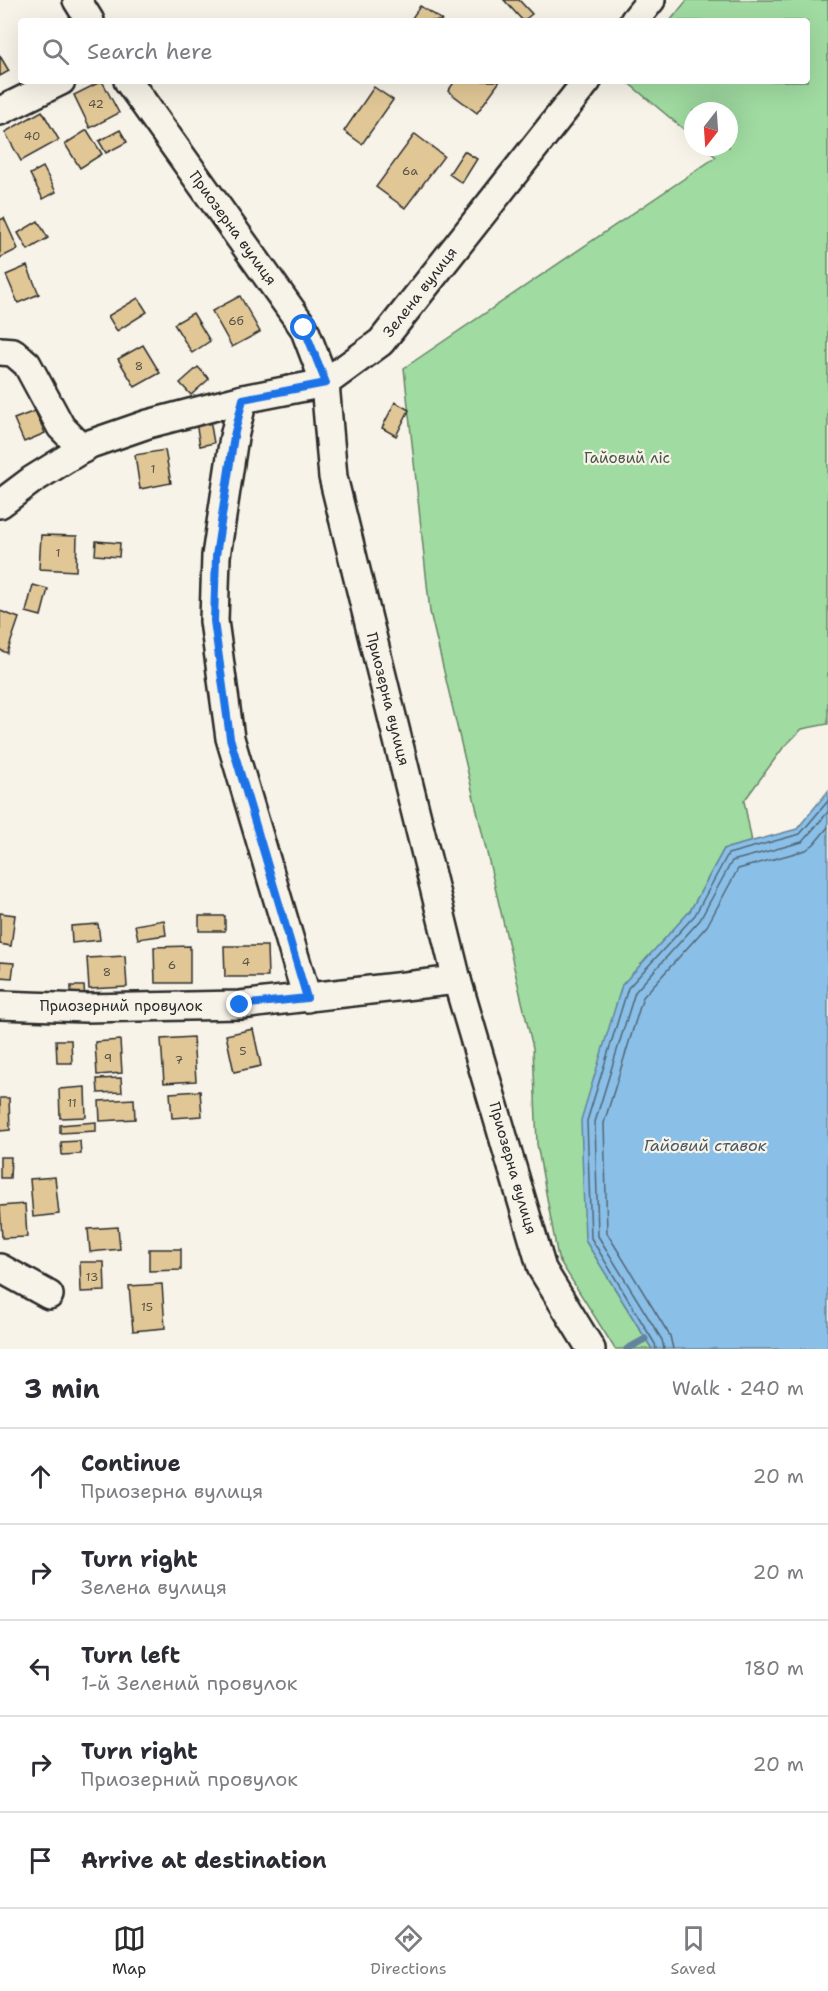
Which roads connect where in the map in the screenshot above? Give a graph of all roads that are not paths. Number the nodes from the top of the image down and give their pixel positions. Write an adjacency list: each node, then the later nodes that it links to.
1 (77, 0): 3 (street)
2 (651, 0): 4 (street)
3 (88, 18)
4 (636, 18)
5 (55, 84): 8 (street)
6 (130, 84): 10 (street, Приозерна вулиця)
7 (584, 84): 10 (street, Зелена вулиця)
8 (0, 111)
9 (0, 351): 12 (street)
10 (326, 383): 11 (street, Зелена вулиця); 14 (street, Приозерна вулиця)
11 (243, 399): 12 (street, Зелена вулиця); 15 (street)
12 (83, 449): 13 (street, Зелена вулиця)
13 (0, 504)
14 (457, 980): 15 (street, Приозерний провулок); 19 (street, Приозерна вулиця)
15 (307, 998): 16 (street, Приозерний провулок)
16 (0, 1005)
17 (0, 1268): 18 (street)
18 (49, 1295)
19 (591, 1349)

